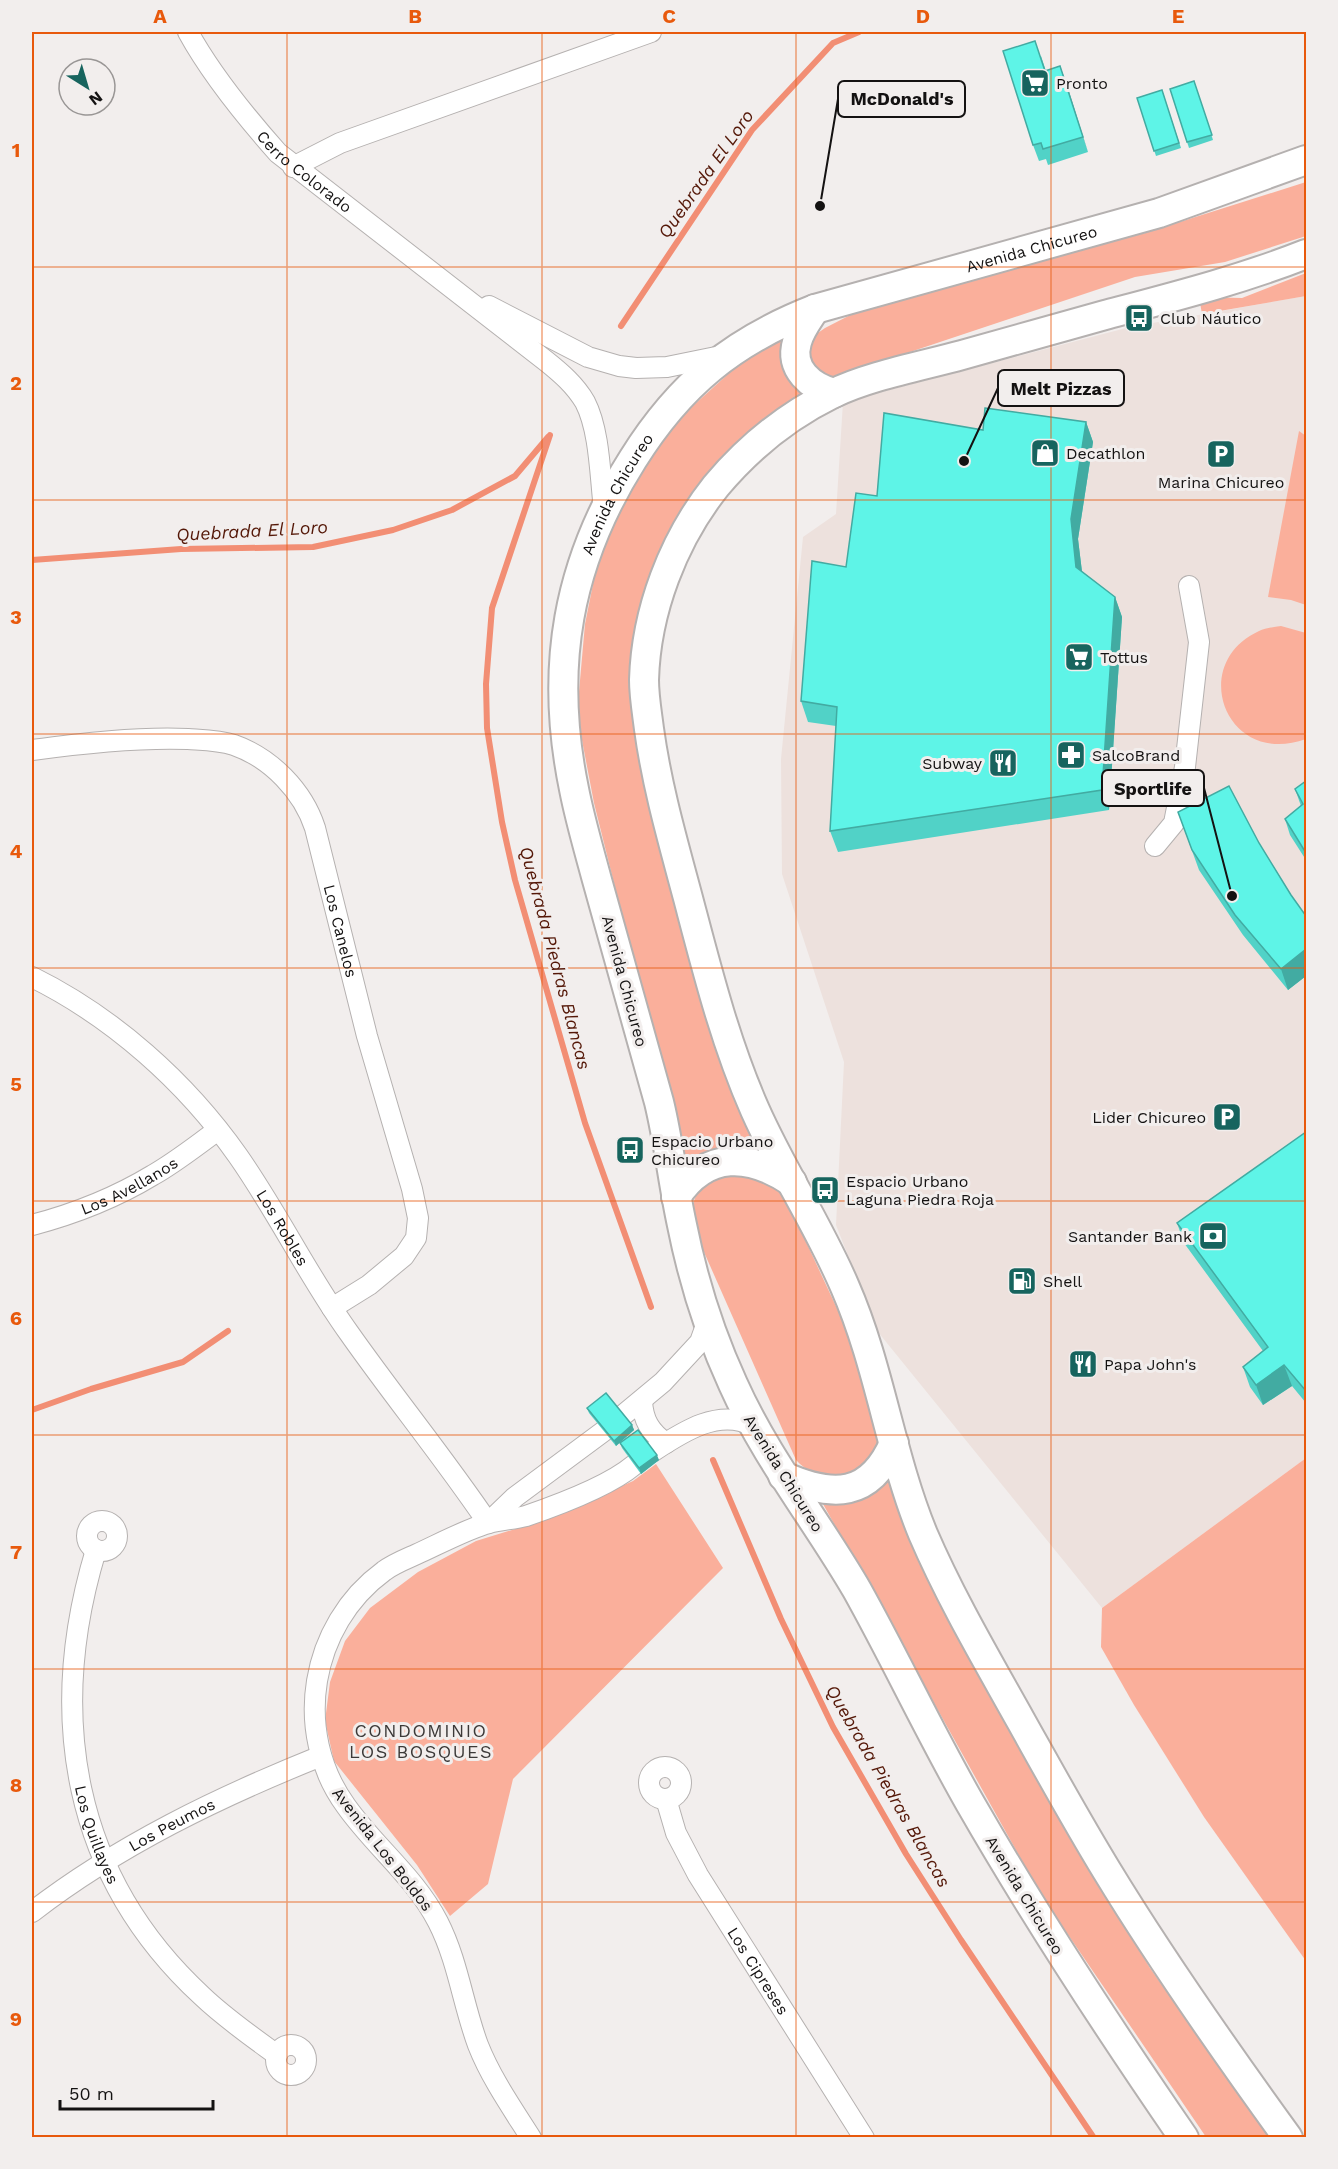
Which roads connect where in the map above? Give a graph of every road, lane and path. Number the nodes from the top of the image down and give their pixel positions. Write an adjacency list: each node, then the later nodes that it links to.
1 (188, 32): 4 (street, Cerro Colorado)
2 (651, 32): 4 (street)
3 (1306, 160): 7 (main road, Avenida Chicureo)
4 (293, 166): 6 (street, Cerro Colorado)
5 (1306, 254): 9 (main road)
6 (448, 285): 8 (street, Cerro Colorado); 10 (street, Cerro Colorado)
7 (815, 309): 8 (main road, Avenida Chicureo); 9 (main road)
8 (726, 355): 10 (main road, Avenida Chicureo)
9 (834, 393): 16 (main road)
10 (604, 509): 17 (main road, Avenida Chicureo)
11 (1189, 586): 13 (street)
12 (32, 750): 19 (street, Los Canelos)
13 (1155, 846)
14 (32, 977): 15 (street, Los Robles)
15 (218, 1130): 18 (street, Los Avellanos); 19 (street, Los Robles)
16 (792, 1182): 17 (main road); 25 (main road)
17 (676, 1197): 20 (main road, Avenida Chicureo)
18 (32, 1225)
19 (332, 1308): 28 (street, Los Robles)
20 (708, 1320): 21 (street); 23 (main road, Avenida Chicureo)
21 (642, 1401): 22 (street); 23 (street)
22 (622, 1416)
23 (753, 1426): 27 (main road, Avenida Chicureo)
24 (604, 1431): 28 (street, Avenida Los Boldos)
25 (894, 1443): 27 (main road); 38 (main road)
26 (634, 1465): 28 (street, Avenida Los Boldos)
27 (783, 1476): 37 (main road, Avenida Chicureo)
28 (488, 1523): 30 (street, Avenida Los Boldos)
29 (96, 1550): 32 (street, Los Quillayes)
30 (321, 1756): 32 (street, Los Peumos); 35 (street, Avenida Los Boldos)
31 (666, 1799): 36 (street, Los Cipreses)
32 (104, 1862): 33 (street, Los Peumos); 34 (street, Los Quillayes)
33 (32, 1912)
34 (277, 2055)
35 (531, 2138)
36 (864, 2138)
37 (1184, 2138)
38 (1288, 2138)

